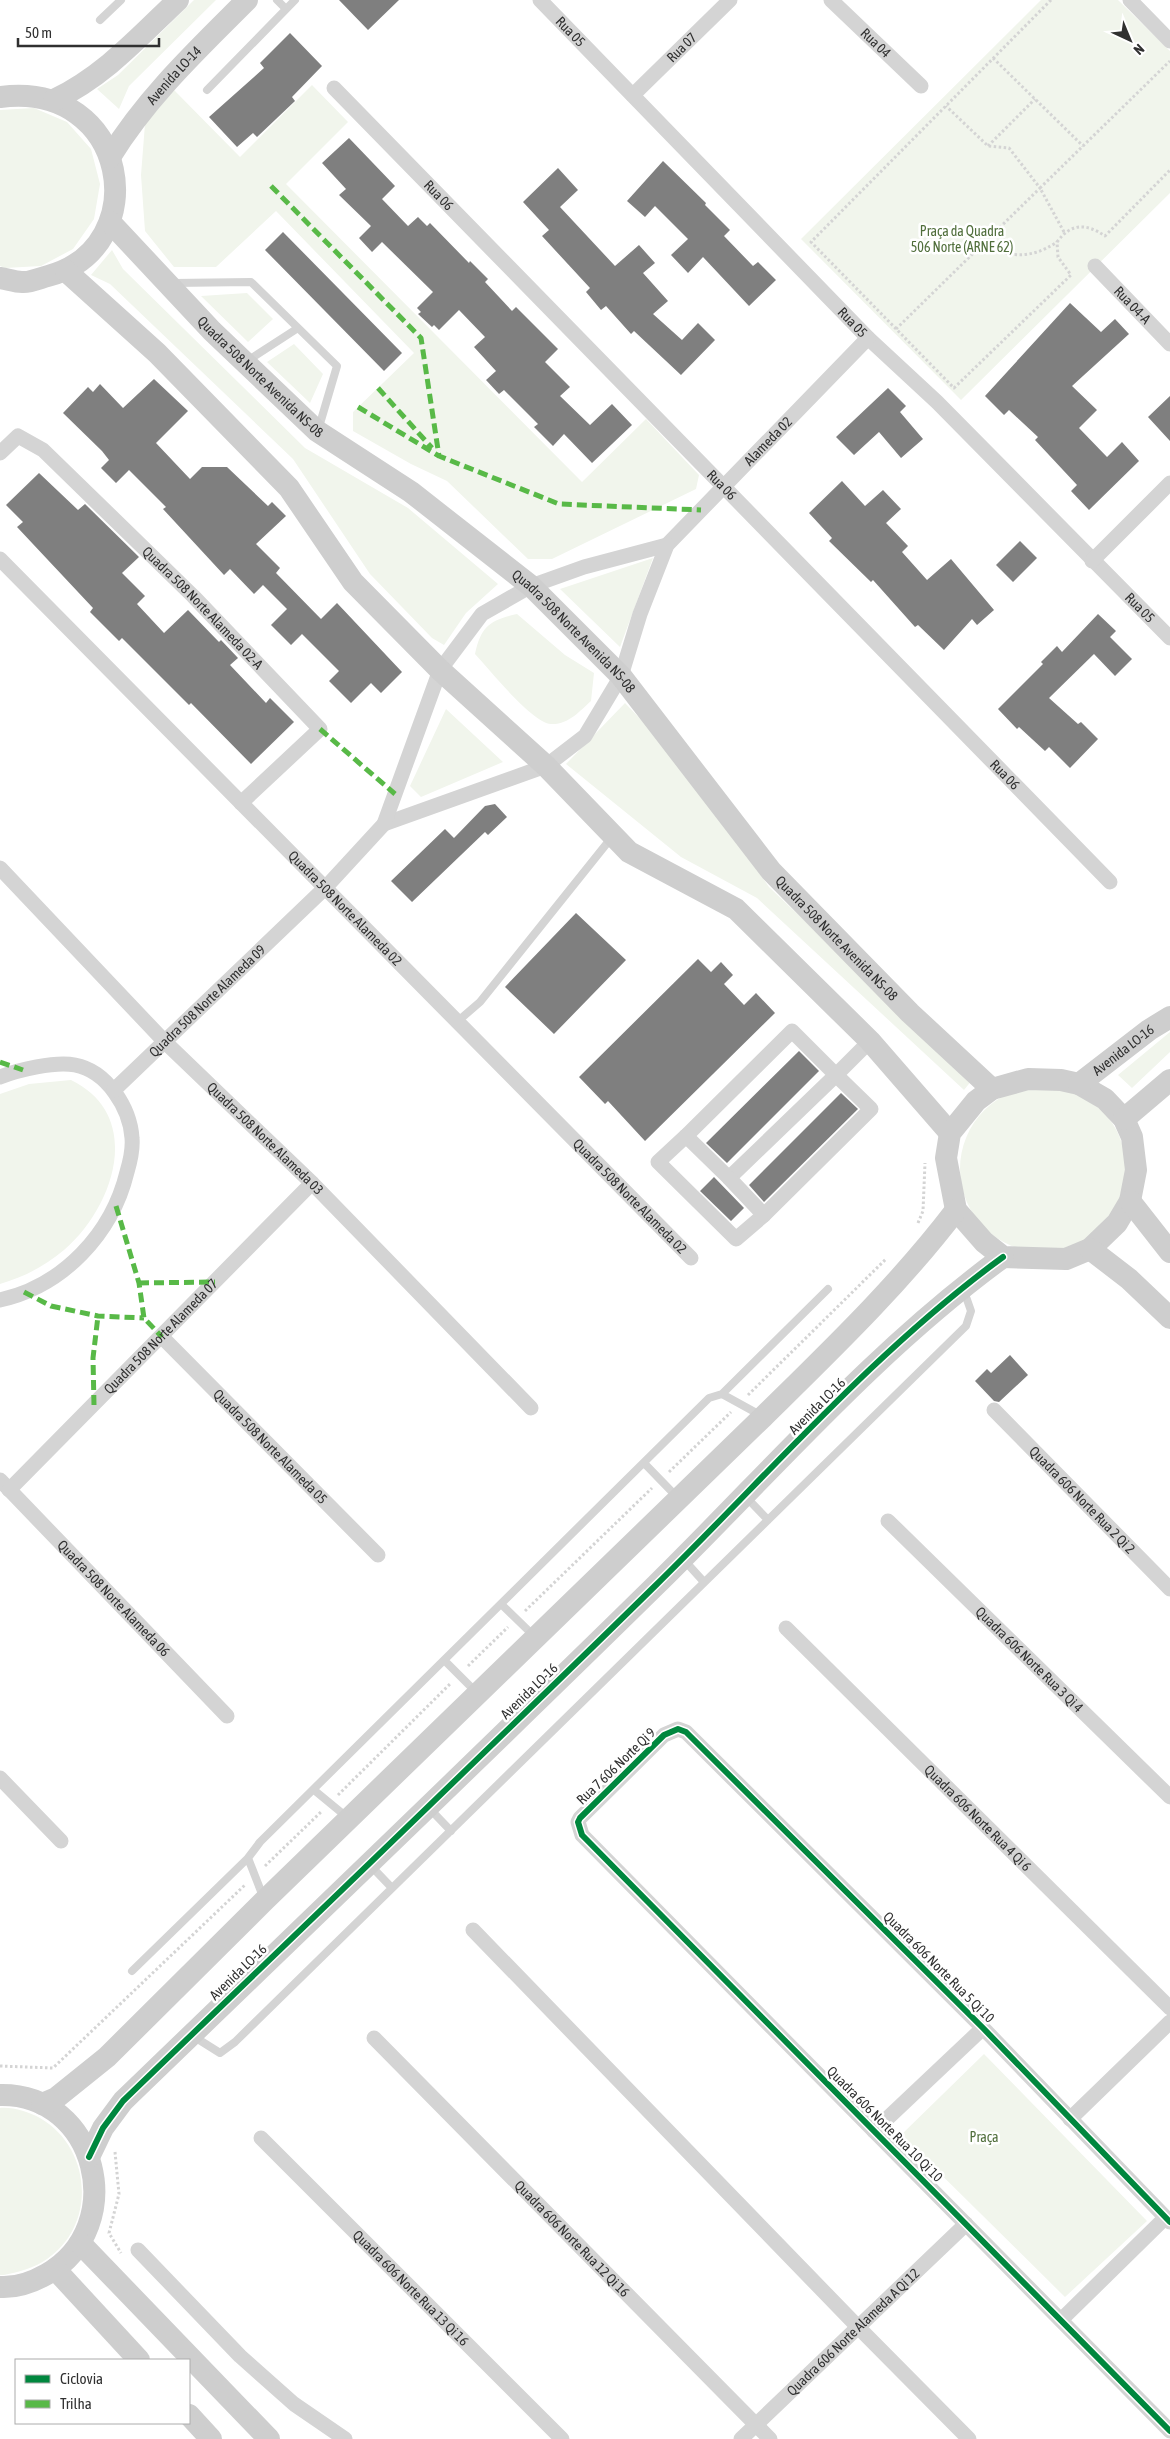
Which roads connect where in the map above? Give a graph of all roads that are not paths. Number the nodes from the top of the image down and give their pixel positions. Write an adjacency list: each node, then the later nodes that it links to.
1 (121, 0): 11 (lane)
2 (178, 0): 18 (street)
3 (247, 0): 19 (street, Avenida LO-14)
4 (277, 0): 10 (lane)
5 (295, 0): 10 (lane)
6 (540, 0): 16 (street, Rua 05)
7 (730, 0): 16 (street, Rua 07)
8 (831, 0): 13 (street, Rua 04)
9 (1130, 0): 12 (street)
10 (286, 9): 15 (lane)
11 (100, 20)
12 (1170, 41)
13 (921, 86)
14 (334, 88): 32 (street, Rua 06)
15 (207, 90)
16 (633, 95): 26 (street, Rua 05)
17 (0, 97): 18 (street)
18 (54, 100): 19 (street)
19 (110, 157): 20 (street)
20 (110, 222): 22 (street); 24 (street, Quadra 508 Norte Avenida NS-08)
21 (1095, 266): 27 (street, Rua 04-A)
22 (66, 271): 23 (street); 38 (street)
23 (0, 278)
24 (167, 283): 25 (lane); 28 (street, Quadra 508 Norte Avenida NS-08)
25 (298, 328): 28 (lane); 29 (lane)
26 (868, 338): 32 (street, Alameda 02); 35 (street, Rua 05)
27 (1170, 344)
28 (245, 362): 29 (street, Quadra 508 Norte Avenida NS-08)
29 (317, 431): 36 (street, Quadra 508 Norte Avenida NS-08)
30 (0, 453): 41 (street, Quadra 508 Norte Alameda 02-A)
31 (1170, 483): 35 (street)
32 (724, 487): 33 (street, Alameda 02); 45 (street, Rua 06)
33 (667, 545): 36 (street); 39 (street)
34 (0, 559): 41 (street, Quadra 508 Norte Alameda 02)
35 (1092, 561): 37 (street, Rua 05)
36 (531, 586): 38 (street); 39 (street, Quadra 508 Norte Avenida NS-08)
37 (1170, 638)
38 (440, 670): 40 (street); 42 (street)
39 (621, 676): 40 (street); 55 (street, Quadra 508 Norte Avenida NS-08)
40 (546, 766): 42 (street); 43 (street)
41 (241, 803): 46 (street, Quadra 508 Norte Alameda 02)
42 (384, 824): 46 (street, Quadra 508 Norte Alameda 09)
43 (613, 836): 48 (lane); 49 (street)
44 (3, 878): 50 (street, Quadra 508 Norte Alameda 03)
45 (1110, 882)
46 (326, 887): 48 (street, Quadra 508 Norte Alameda 02); 50 (street, Quadra 508 Norte Alameda 09)
47 (1170, 1018): 54 (street, Avenida LO-16)
48 (458, 1021): 68 (street, Quadra 508 Norte Alameda 02)
49 (870, 1041): 51 (street); 58 (street)
50 (165, 1042): 56 (street, Quadra 508 Norte Alameda 09); 61 (street, Quadra 508 Norte Alameda 03)
51 (836, 1074): 59 (street); 60 (street); 64 (street)
52 (0, 1077): 56 (street)
53 (1170, 1080): 57 (street)
54 (1079, 1084): 55 (street); 57 (street)
55 (992, 1088): 58 (street)
56 (114, 1090): 71 (street)
57 (1124, 1118): 62 (street)
58 (950, 1133): 63 (street)
59 (686, 1136): 60 (street); 64 (street)
60 (729, 1178): 64 (street)
61 (312, 1183): 73 (street, Quadra 508 Norte Alameda 07); 75 (street, Quadra 508 Norte Alameda 03)
62 (1130, 1201): 65 (street); 66 (street)
63 (956, 1210): 67 (street); 77 (street)
64 (764, 1215)
65 (1090, 1249): 67 (street); 72 (street)
66 (1170, 1252)
67 (1003, 1257): 69 (street, Avenida LO-16)
68 (691, 1258)
69 (963, 1287): 80 (street, Avenida LO-16); 82 (lane)
70 (828, 1289): 74 (lane)
71 (0, 1300)
72 (1170, 1318)
73 (162, 1337): 79 (street, Quadra 508 Norte Alameda 07); 84 (street, Quadra 508 Norte Alameda 05)
74 (722, 1394): 77 (lane); 78 (lane)
75 (531, 1408)
76 (994, 1410): 87 (street, Quadra 606 Norte Rua 2 Qi 2)
77 (763, 1417): 81 (street)
78 (644, 1462): 81 (lane); 88 (lane)
79 (4, 1485): 93 (street, Quadra 508 Norte Alameda 06)
80 (745, 1496): 82 (lane); 85 (street, Avenida LO-16)
81 (678, 1499): 90 (street)
82 (768, 1520): 86 (lane)
83 (888, 1522): 97 (street, Quadra 606 Norte Rua 3 Qi 4)
84 (378, 1555)
85 (682, 1559): 86 (lane); 98 (street, Avenida LO-16)
86 (704, 1582): 100 (lane)
87 (1170, 1589)
88 (501, 1604): 90 (lane); 91 (lane)
89 (786, 1628): 109 (street, Quadra 606 Norte Rua 4 Qi 6)
90 (535, 1638): 92 (street)
91 (444, 1660): 92 (lane); 96 (lane)
92 (478, 1694): 99 (street)
93 (228, 1716)
94 (686, 1732): 101 (street, Rua 7 606 Norte Qi 9); 111 (street, Quadra 606 Norte Rua 5 Qi 10)
95 (0, 1778): 102 (street)
96 (314, 1790): 99 (lane); 103 (lane)
97 (1170, 1797)
98 (428, 1806): 100 (lane); 104 (street, Avenida LO-16)
99 (349, 1820): 106 (street)
100 (451, 1830): 105 (lane)
101 (582, 1835): 117 (street, Quadra 606 Norte Rua 10 Qi 10)
102 (60, 1841)
103 (248, 1858): 106 (lane); 108 (lane)
104 (369, 1863): 105 (lane); 112 (street, Avenida LO-16)
105 (392, 1888): 112 (lane)
106 (264, 1901): 115 (street)
107 (473, 1930): 127 (street)
108 (132, 1971)
109 (1170, 2008)
110 (1170, 2022): 116 (street)
111 (983, 2028): 116 (street, Quadra 606 Norte Rua 5 Qi 10); 117 (street)
112 (191, 2035): 119 (street, Avenida LO-16)
113 (374, 2038): 130 (street, Quadra 606 Norte Rua 12 Qi 16)
114 (0, 2095): 115 (street)
115 (42, 2104): 119 (street)
116 (1070, 2119): 120 (street, Quadra 606 Norte Rua 5 Qi 10)
117 (874, 2131): 121 (street, Quadra 606 Norte Rua 10 Qi 10)
118 (261, 2138): 135 (street, Quadra 606 Norte Rua 13 Qi 16)
119 (89, 2157): 122 (street)
120 (1168, 2220): 126 (street)
121 (966, 2224): 126 (street, Quadra 606 Norte Rua 10 Qi 10); 127 (street, Quadra 606 Norte Alameda A Qi 12)
122 (80, 2243): 124 (street); 133 (street)
123 (138, 2250): 134 (street)
124 (55, 2269): 125 (street); 128 (street)
125 (0, 2287)
126 (1061, 2320): 131 (street, Quadra 606 Norte Rua 10 Qi 10)
127 (858, 2327): 130 (street, Quadra 606 Norte Alameda A Qi 12); 138 (street)
128 (138, 2359)
129 (190, 2416): 132 (street)
130 (756, 2424): 136 (street, Quadra 606 Norte Alameda A Qi 12); 137 (street, Quadra 606 Norte Rua 12 Qi 16)
131 (1170, 2431)
132 (211, 2439)
133 (270, 2439)
134 (346, 2439)
135 (562, 2439)
136 (741, 2439)
137 (770, 2439)
138 (969, 2439)

